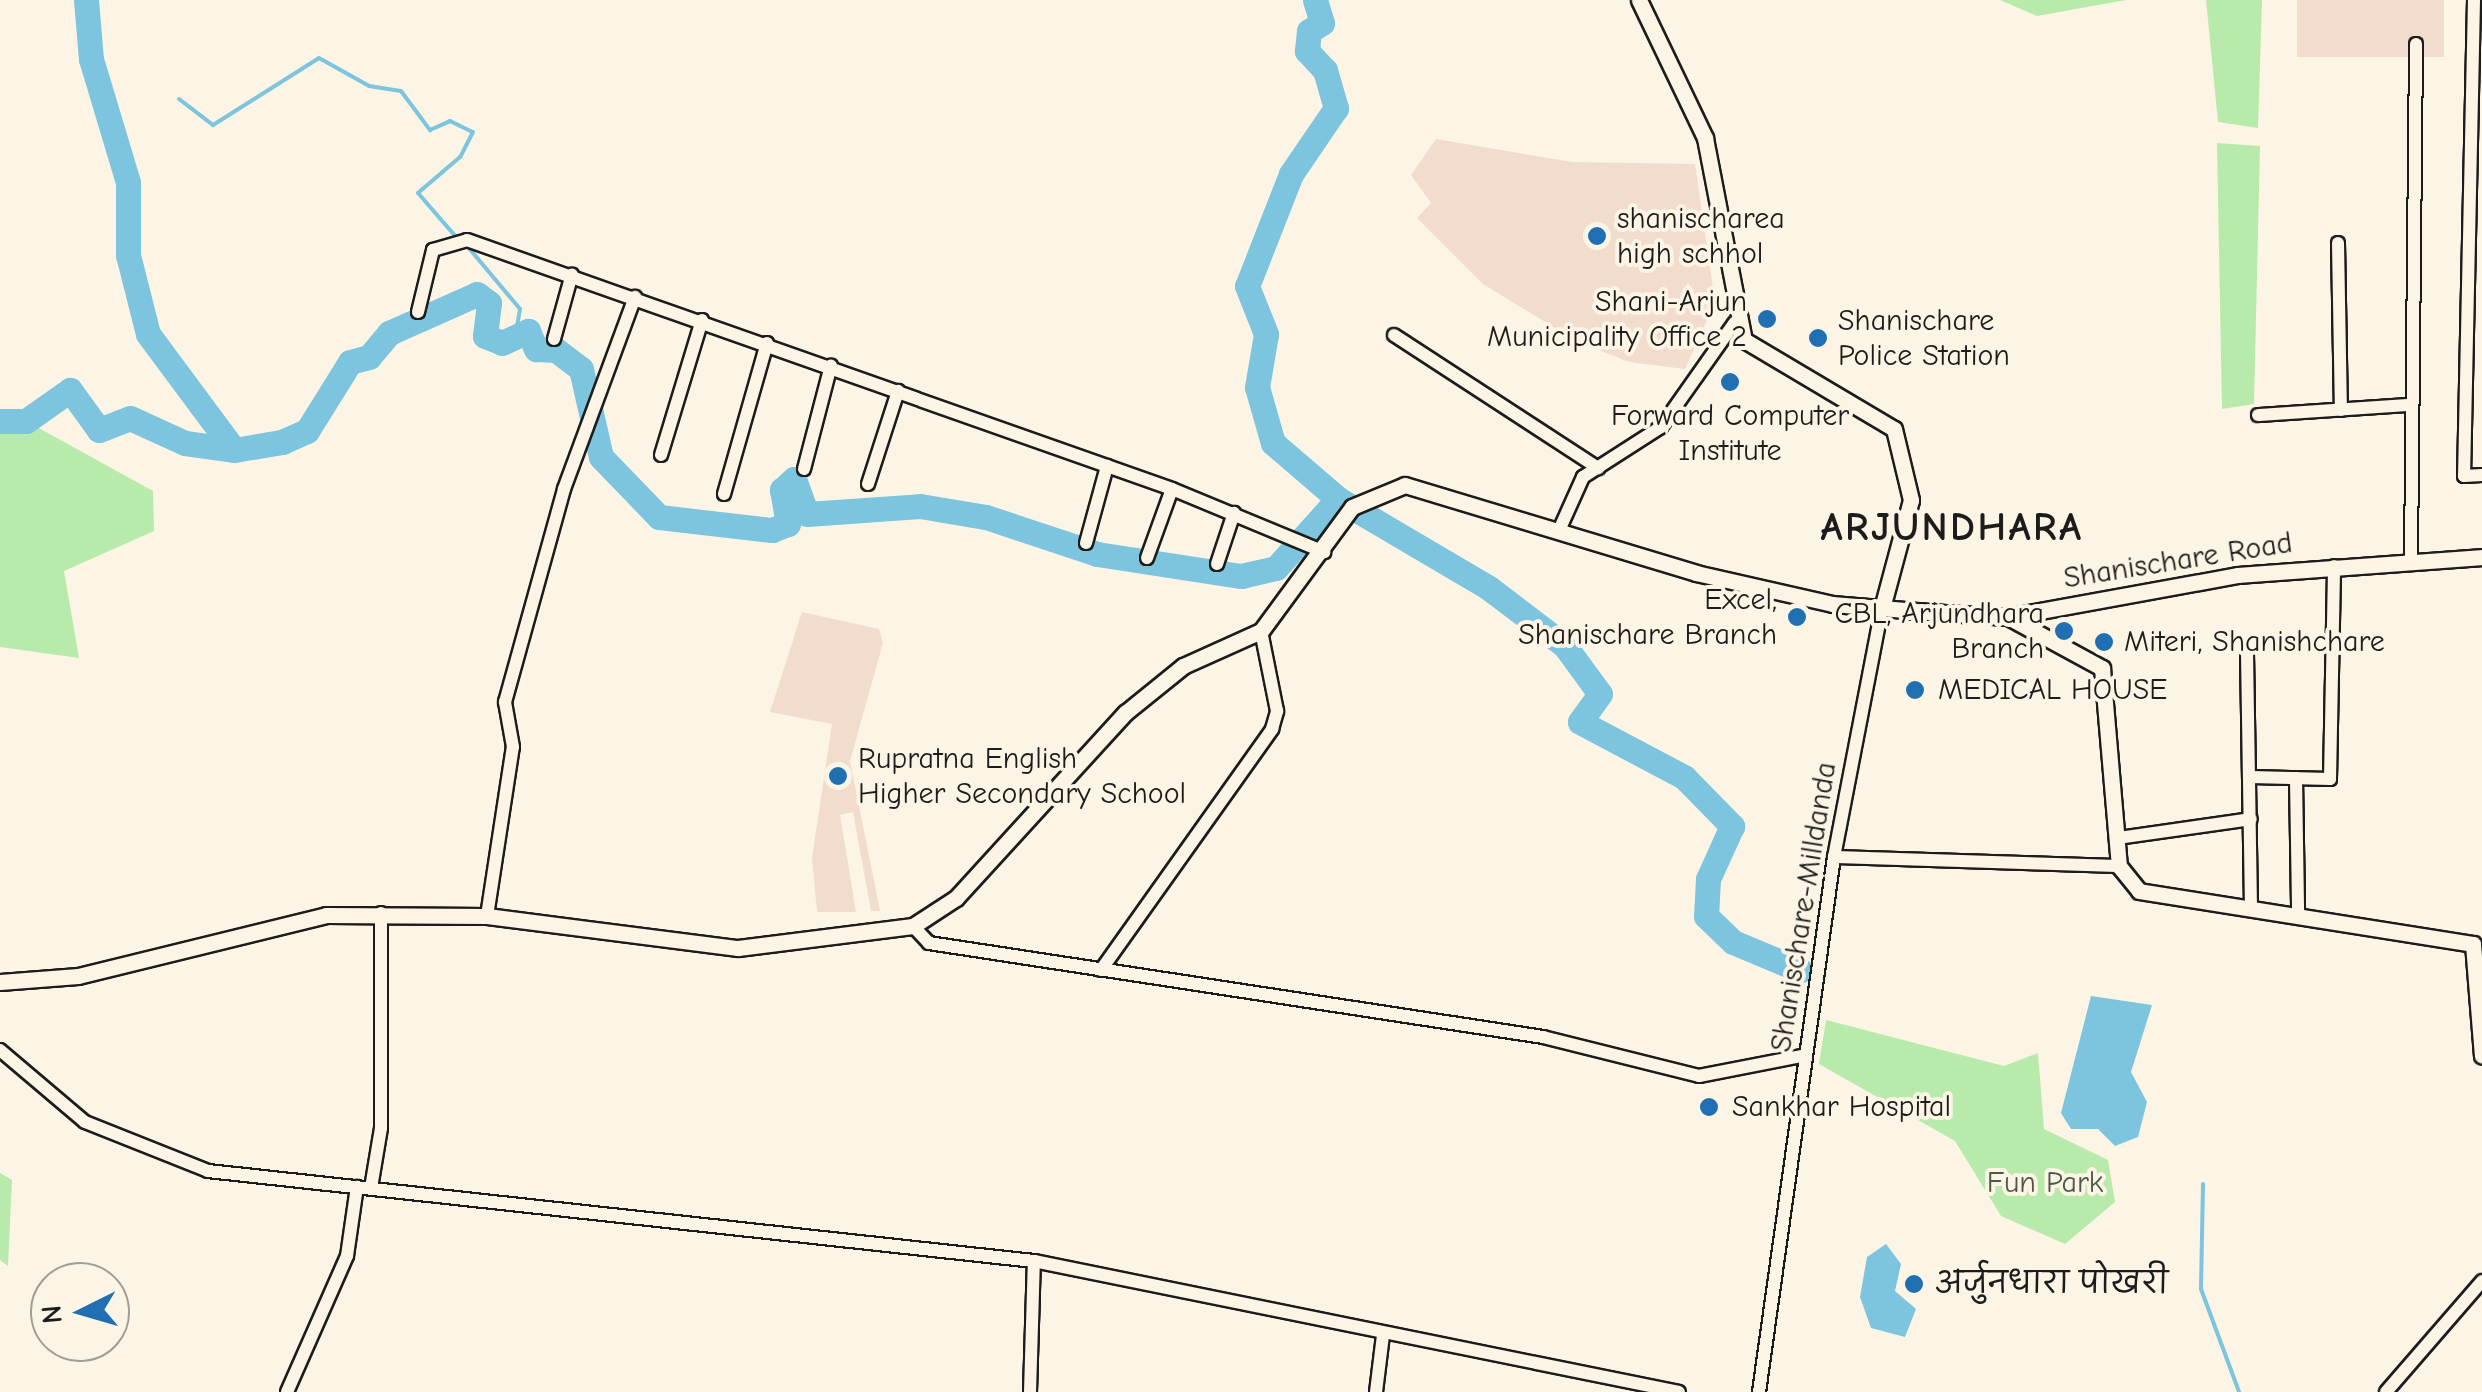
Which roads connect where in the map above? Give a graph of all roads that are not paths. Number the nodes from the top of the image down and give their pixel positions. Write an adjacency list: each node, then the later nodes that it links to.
1 (1639, 0): 11 (street)
2 (2474, 0): 4 (street)
3 (2416, 44): 17 (street)
4 (2477, 70): 5 (street)
5 (2476, 198): 24 (street)
6 (2338, 243): 18 (street)
7 (572, 274): 8 (street); 9 (street); 13 (street)
8 (636, 297): 10 (street); 50 (street)
9 (418, 312)
10 (702, 320): 14 (street); 20 (street)
11 (1734, 322): 22 (street); 37 (street)
12 (1394, 335): 22 (street)
13 (554, 339)
14 (767, 343): 15 (street); 27 (street)
15 (831, 365): 16 (street); 23 (street)
16 (898, 391): 21 (street); 25 (street)
17 (2409, 405): 18 (street); 34 (street)
18 (2342, 410): 19 (street)
19 (2258, 415)
20 (661, 455)
21 (1107, 466): 26 (street); 30 (street)
22 (1598, 468): 29 (street)
23 (804, 469)
24 (2482, 475)
25 (868, 484)
26 (1172, 489): 28 (street); 33 (street)
27 (724, 494)
28 (1234, 513): 31 (street); 35 (street)
29 (1561, 526): 31 (street, Shanischare Road); 37 (street, Shanischare Road)
30 (1086, 543)
31 (1324, 552): 39 (street, Shanischare Road)
32 (2482, 557): 34 (street, Shanischare Road)
33 (1146, 558)
34 (2411, 559): 36 (street, Shanischare Road)
35 (1217, 564)
36 (2334, 566): 38 (street, Shanischare Road); 42 (street)
37 (1882, 608): 38 (street, Shanischare Road); 45 (street, Shanischare-Milldanda)
38 (2008, 617): 44 (street)
39 (1261, 631): 51 (street); 53 (street)
40 (2247, 653): 41 (street)
41 (2251, 777): 42 (street); 43 (street)
42 (2296, 778): 48 (street)
43 (2251, 818): 44 (street); 47 (street)
44 (2118, 838): 46 (street)
45 (1834, 857): 46 (street); 56 (street, Shanischare-Milldanda)
46 (2119, 866): 47 (street)
47 (2251, 908): 48 (street)
48 (2298, 910): 52 (street)
49 (381, 913): 50 (street); 54 (street); 58 (street)
50 (486, 916): 51 (street)
51 (913, 926): 53 (street)
52 (2478, 945): 57 (street)
53 (1101, 970): 56 (street)
54 (0, 982)
55 (0, 1050): 58 (street)
56 (1806, 1056): 67 (street, Shanischare-Milldanda)
57 (2482, 1056)
58 (364, 1188): 59 (street); 63 (street)
59 (1034, 1261): 61 (street); 64 (street)
60 (2482, 1282): 68 (street)
61 (1383, 1335): 62 (street); 65 (street)
62 (1598, 1387): 66 (street)
63 (287, 1392)
64 (1030, 1392)
65 (1376, 1392)
66 (1679, 1392)
67 (1759, 1392)
68 (2386, 1392)

